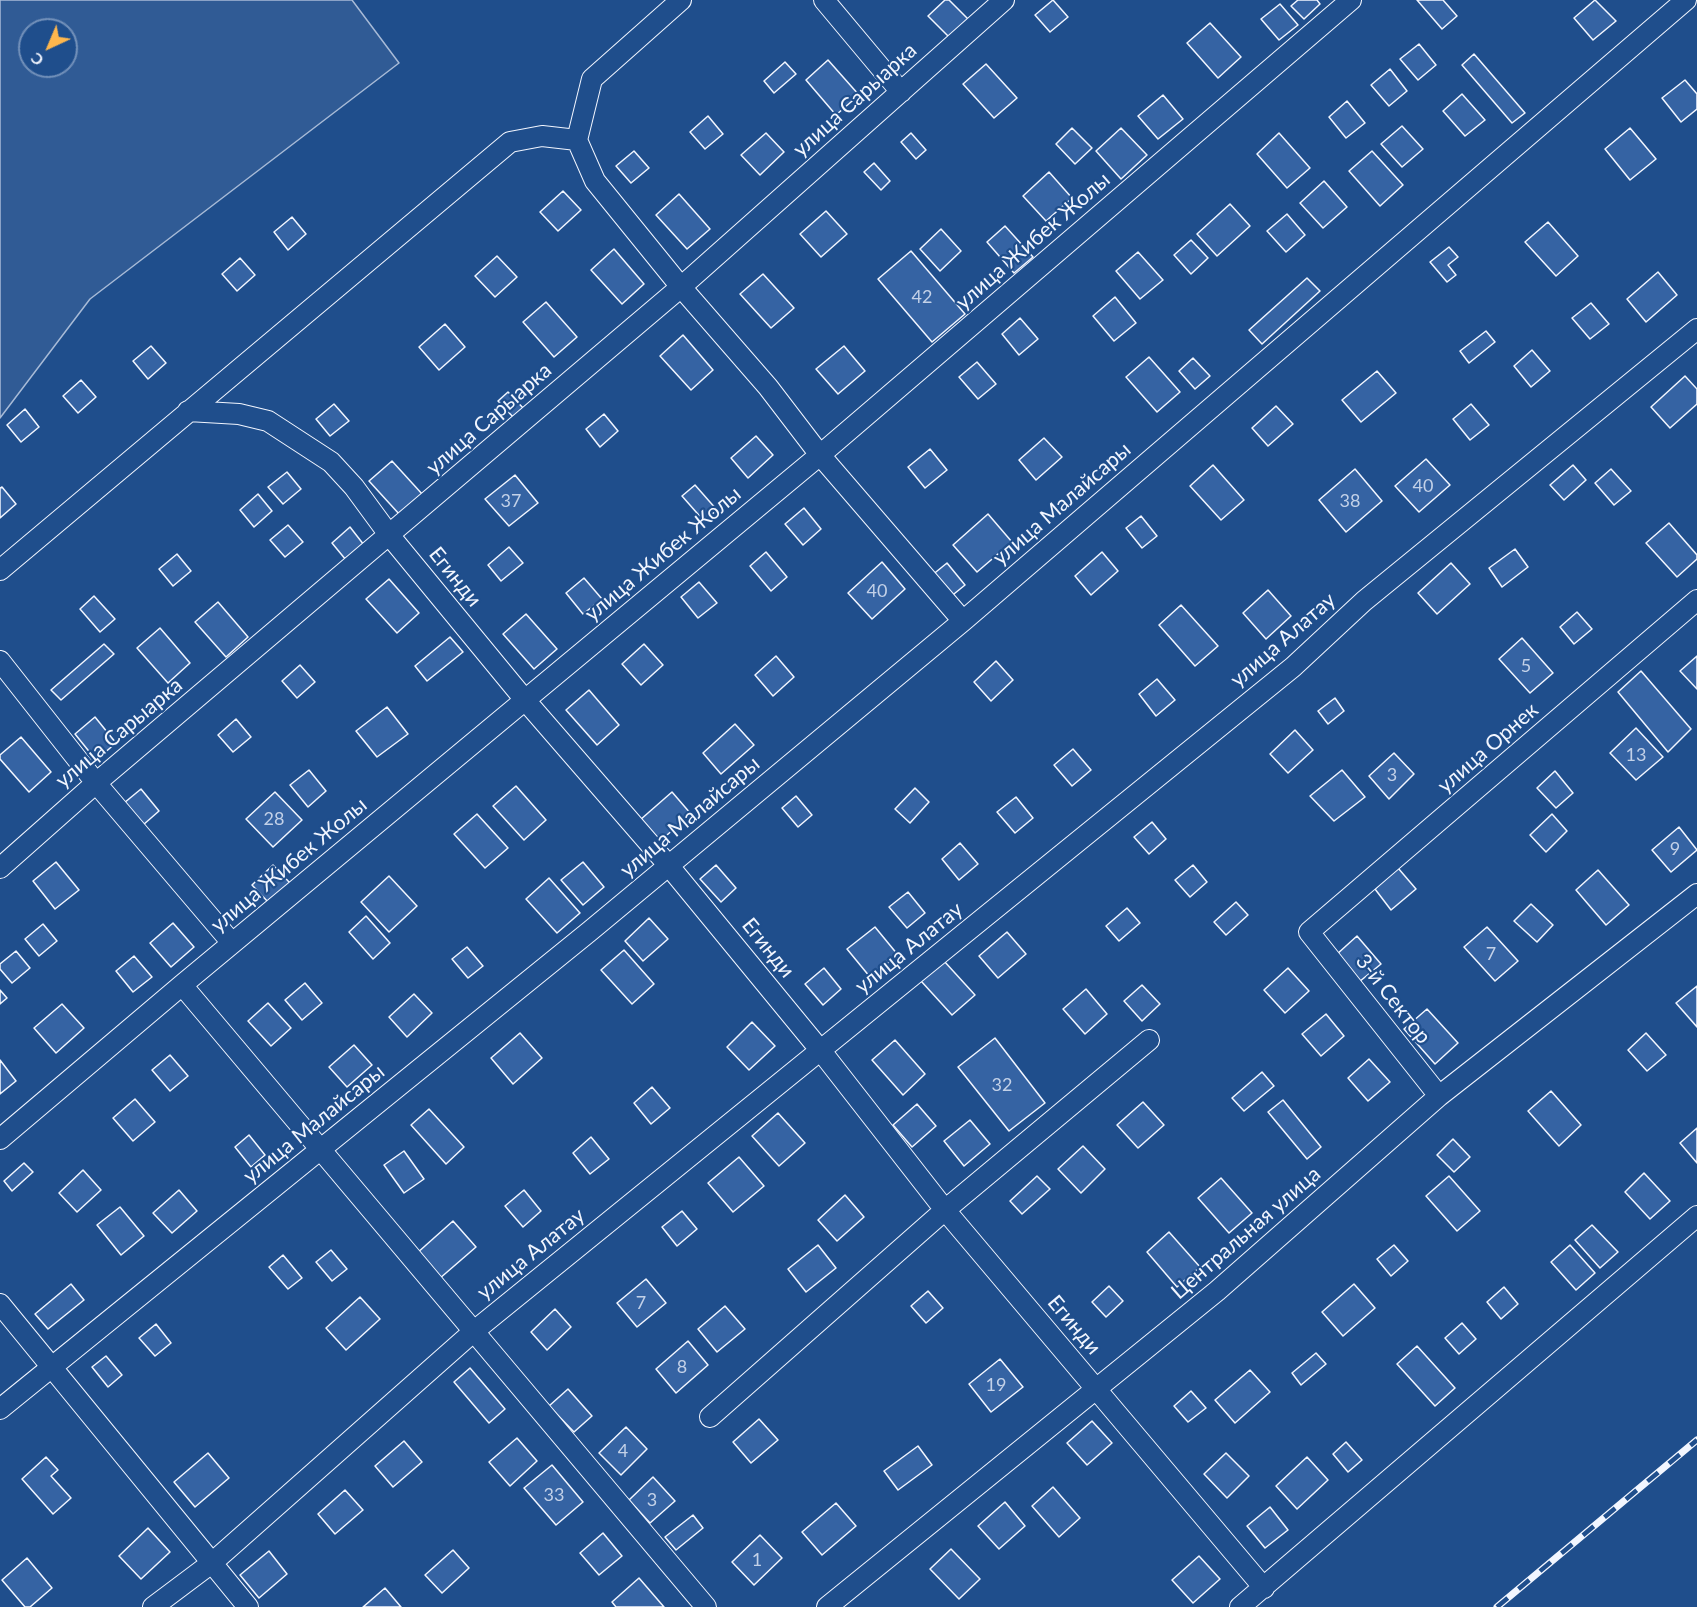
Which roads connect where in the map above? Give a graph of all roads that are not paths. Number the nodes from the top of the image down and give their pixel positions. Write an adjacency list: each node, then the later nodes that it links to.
1 (681, 0): 7 (street)
2 (824, 0): 6 (street)
3 (1004, 0): 6 (street, улица Сарыарка)
4 (1351, 0): 11 (street, улица Жибек Жолы)
5 (1686, 0): 15 (street, улица Малайсары)
6 (901, 92): 8 (street, улица Сарыарка)
7 (577, 140): 8 (street); 10 (street)
8 (681, 287): 11 (street); 12 (street, улица Сарыарка)
9 (1697, 329): 26 (street, улица Алатау)
10 (188, 411): 12 (street, Егинди); 13 (street)
11 (820, 455): 15 (street); 17 (street, улица Жибек Жолы)
12 (390, 536): 17 (street, Егинди); 18 (street, улица Сарыарка)
13 (0, 570)
14 (1697, 600): 22 (street, улица Орнек)
15 (963, 621): 19 (street, улица Малайсары)
16 (0, 662): 18 (street)
17 (525, 700): 19 (street, Егинди); 23 (street, улица Жибек Жолы)
18 (96, 783): 20 (street, улица Сарыарка); 23 (street)
19 (669, 866): 26 (street, Егинди); 29 (street, улица Малайсары)
20 (0, 868)
21 (1697, 895): 27 (street, Центральная улица)
22 (1309, 932): 27 (street, 3-й Сектор)
23 (232, 943): 24 (street, улица Жибек Жолы)
24 (182, 985): 28 (street, улица Жибек Жолы); 29 (street)
25 (1149, 1040): 30 (street)
26 (821, 1051): 30 (street, Егинди); 33 (street, улица Алатау)
27 (1439, 1096): 35 (street, Центральная улица)
28 (1, 1138)
29 (320, 1150): 33 (street); 34 (street, улица Малайсары)
30 (945, 1210): 35 (street, Егинди); 37 (street)
31 (1697, 1216): 39 (street)
32 (0, 1304): 34 (street)
33 (473, 1332): 38 (street, улица Алатау); 42 (street)
34 (52, 1367): 36 (street, улица Малайсары); 38 (street)
35 (1097, 1390): 39 (street, Егинди); 43 (street, Центральная улица)
36 (0, 1409)
37 (711, 1417)
38 (213, 1562): 40 (street, улица Алатау); 41 (street)
39 (1264, 1588): 44 (street)
40 (153, 1607)
41 (248, 1607)
42 (706, 1607)
43 (827, 1607)
44 (1240, 1607)

